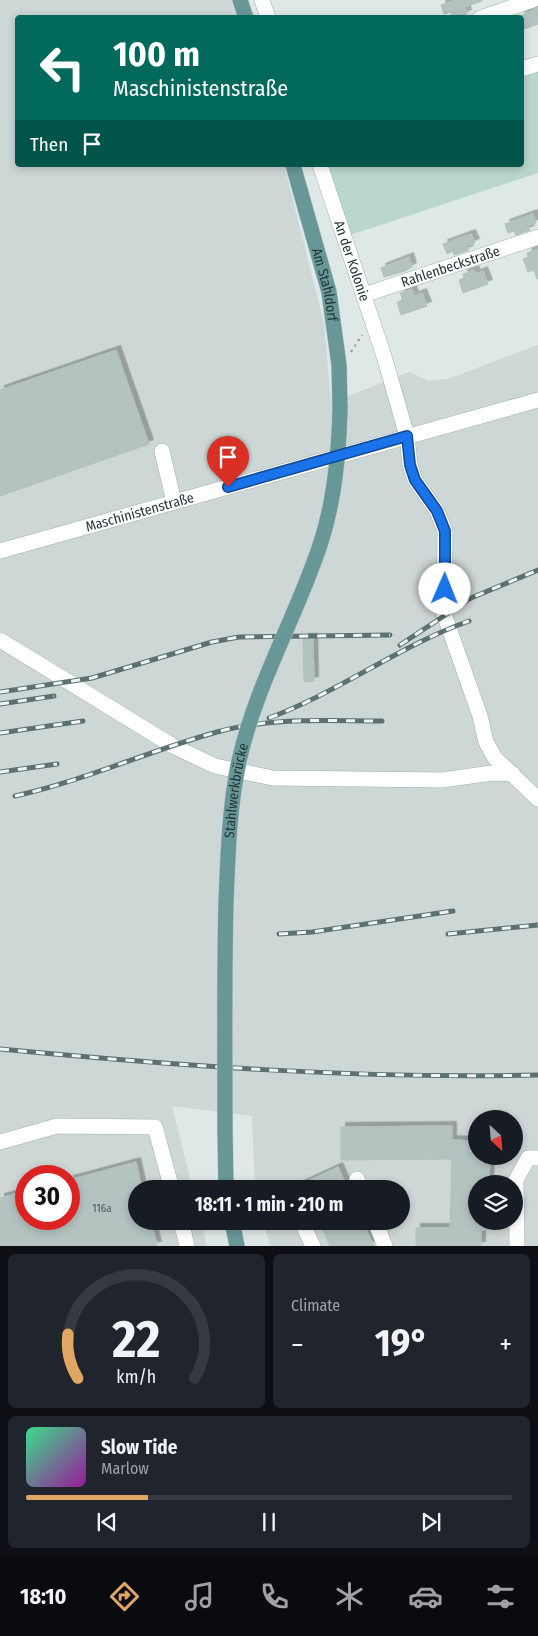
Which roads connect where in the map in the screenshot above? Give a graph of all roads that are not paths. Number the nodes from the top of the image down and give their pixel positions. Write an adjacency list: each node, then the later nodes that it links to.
1 (240, 0): 4 (main road)
2 (262, 0): 5 (street)
3 (533, 0): 6 (street)
4 (245, 15)
5 (267, 15)
6 (489, 15)
7 (538, 64): 8 (street)
8 (524, 68)
9 (294, 167): 14 (main road, Am Stahldorf)
10 (321, 167): 12 (street, An der Kolonie)
11 (538, 237): 12 (street, Rahlenbeckstraße)
12 (364, 295): 15 (street, An der Kolonie)
13 (538, 400): 15 (street, Maschinistenstraße)
14 (340, 408): 25 (main road, Stahlwerkbrücke, bridge)
15 (407, 436): 17 (street, Maschinistenstraße); 20 (street, An der Kolonie)
16 (162, 452): 17 (street)
17 (174, 502): 18 (street, Maschinistenstraße)
18 (0, 551)
19 (0, 640): 20 (street)
20 (513, 774): 21 (street, An der Kolonie)
21 (538, 799)
22 (0, 1142): 24 (street)
23 (538, 1158): 34 (street)
24 (169, 1180)
25 (226, 1180)
26 (183, 1230): 30 (street)
27 (234, 1230): 31 (main road)
28 (306, 1230): 32 (street)
29 (379, 1230): 33 (street)
30 (187, 1246)
31 (237, 1246)
32 (313, 1246)
33 (385, 1246)
34 (517, 1246)

